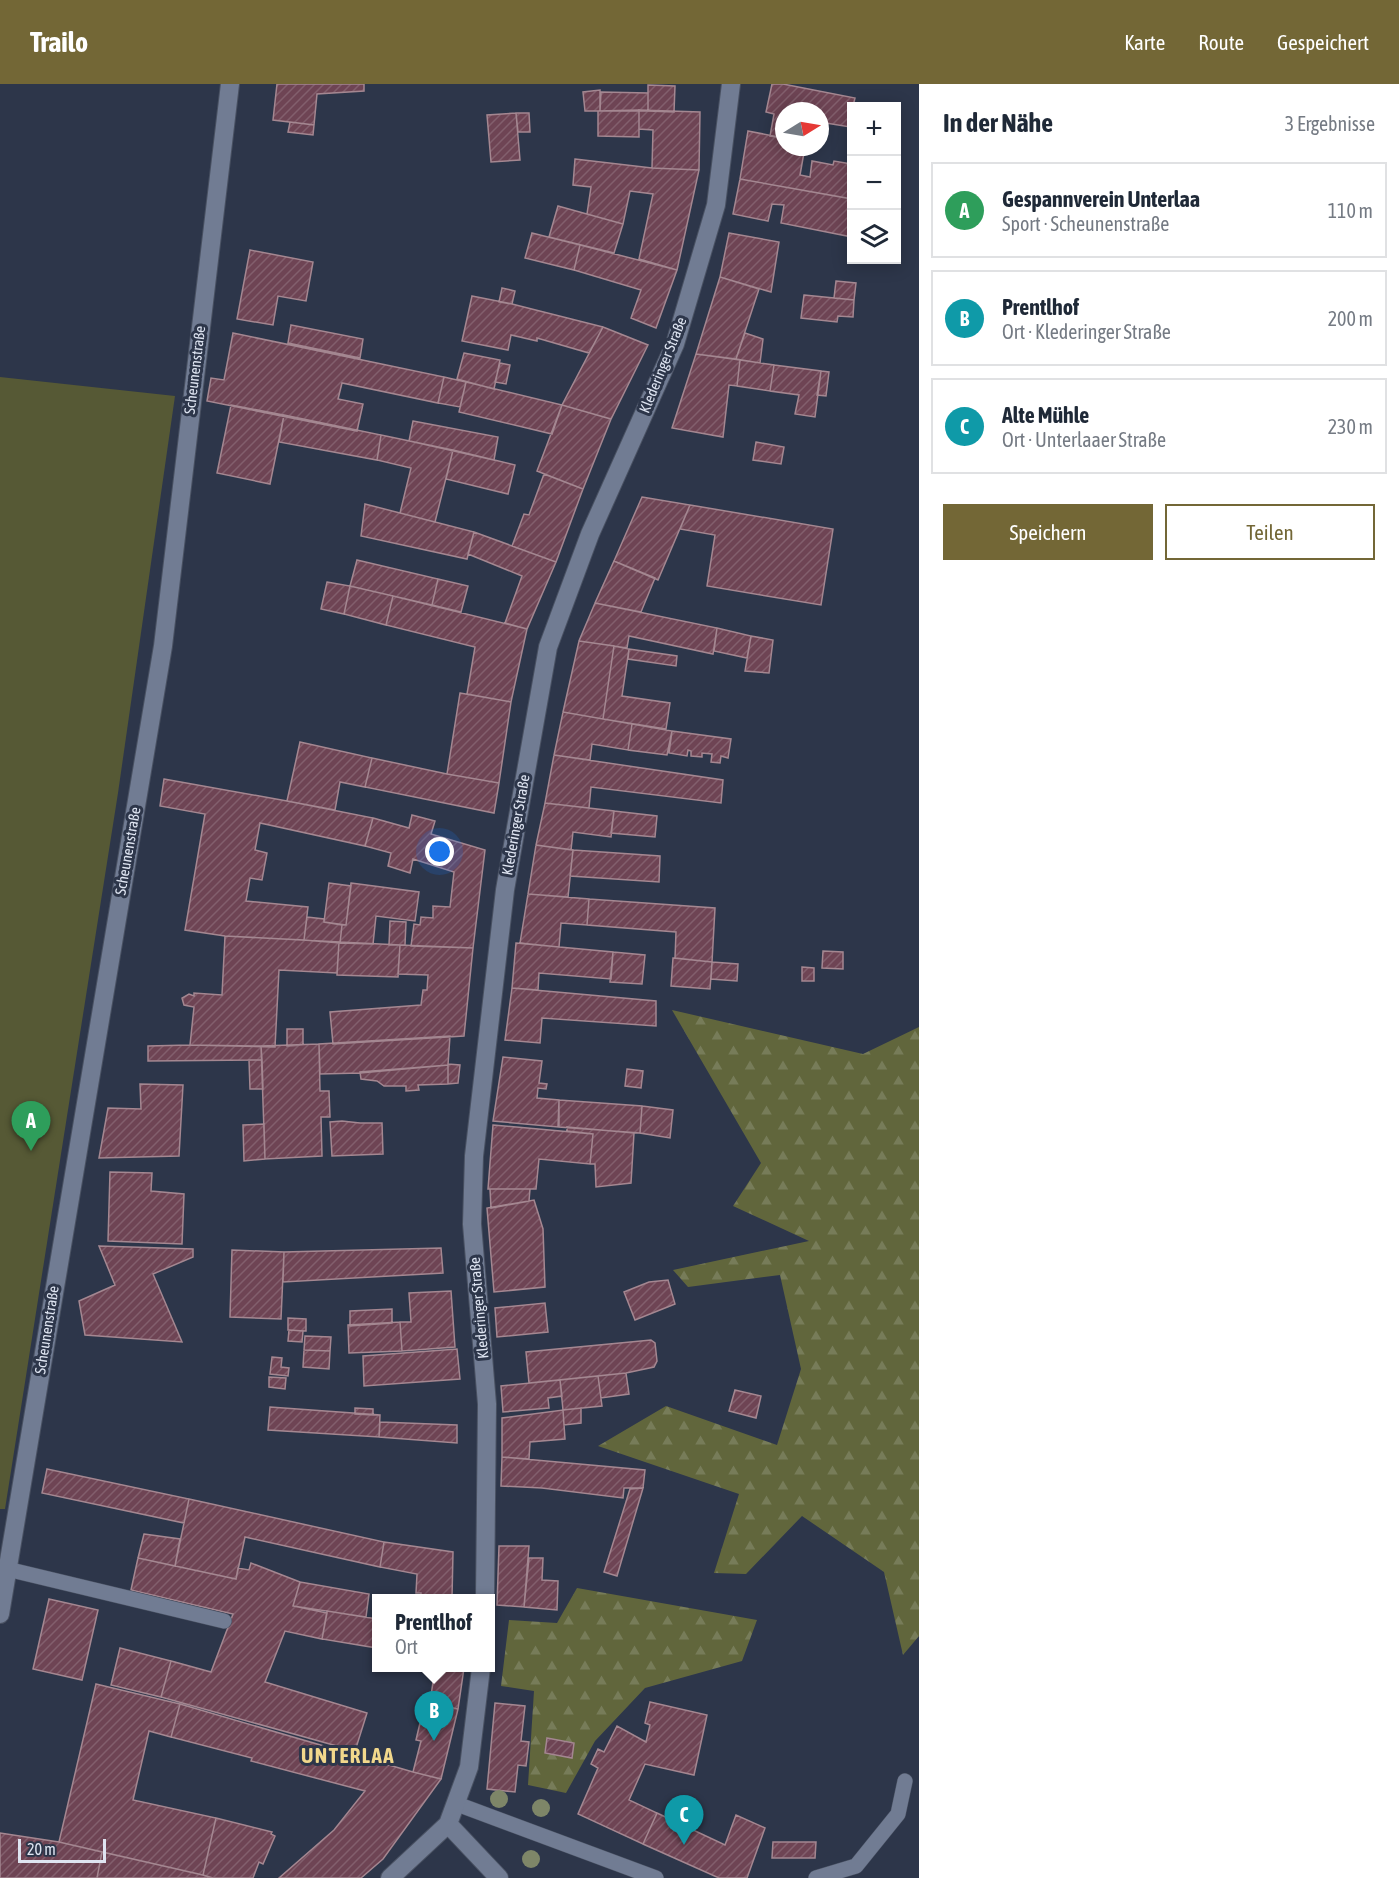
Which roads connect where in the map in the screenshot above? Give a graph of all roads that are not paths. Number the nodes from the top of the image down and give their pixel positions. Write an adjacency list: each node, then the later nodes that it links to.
1 (230, 84): 3 (street, Scheunenstraße)
2 (731, 84): 4 (street, Klederinger Straße)
3 (7, 1569): 5 (street, Scheunenstraße); 6 (lane)
4 (485, 1594)
5 (0, 1614)
6 (224, 1621)
7 (481, 1672): 9 (street)
8 (905, 1781): 14 (lane)
9 (457, 1804): 10 (street); 13 (lane)
10 (448, 1824): 11 (street); 12 (street)
11 (390, 1878)
12 (499, 1878)
13 (656, 1878)
14 (816, 1878)

